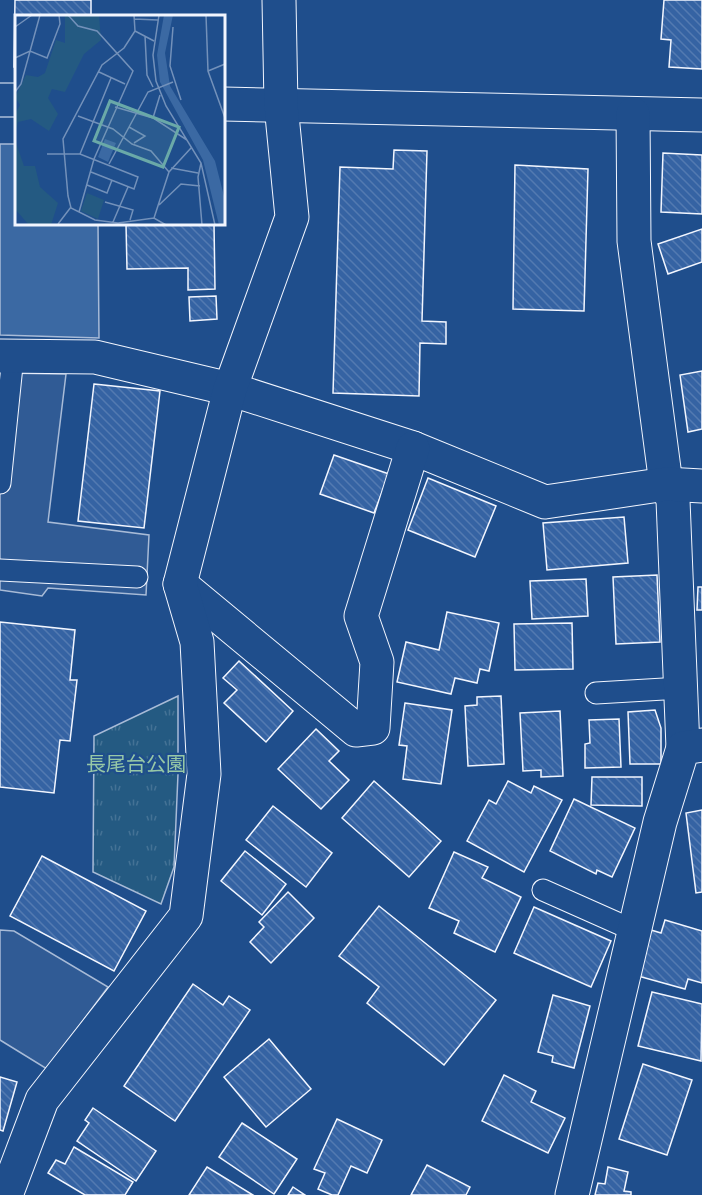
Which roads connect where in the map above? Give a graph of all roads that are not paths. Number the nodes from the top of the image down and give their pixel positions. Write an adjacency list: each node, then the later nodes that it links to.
1 (279, 0): 3 (street)
2 (225, 104): 3 (street)
3 (281, 105): 4 (street); 7 (street)
4 (633, 114): 5 (street); 10 (street)
5 (702, 115)
6 (6, 356): 7 (street); 9 (lane)
7 (230, 389): 8 (street); 14 (street)
8 (413, 448): 10 (street); 14 (street)
9 (0, 483)
10 (666, 484): 11 (street); 15 (street)
11 (702, 486)
12 (0, 570): 13 (lane)
13 (137, 577)
14 (180, 584): 20 (street)
15 (681, 687): 16 (lane); 17 (street)
16 (596, 693)
17 (692, 747): 19 (street)
18 (543, 890): 19 (lane)
19 (633, 930): 21 (street)
20 (6, 1195)
21 (572, 1195)

